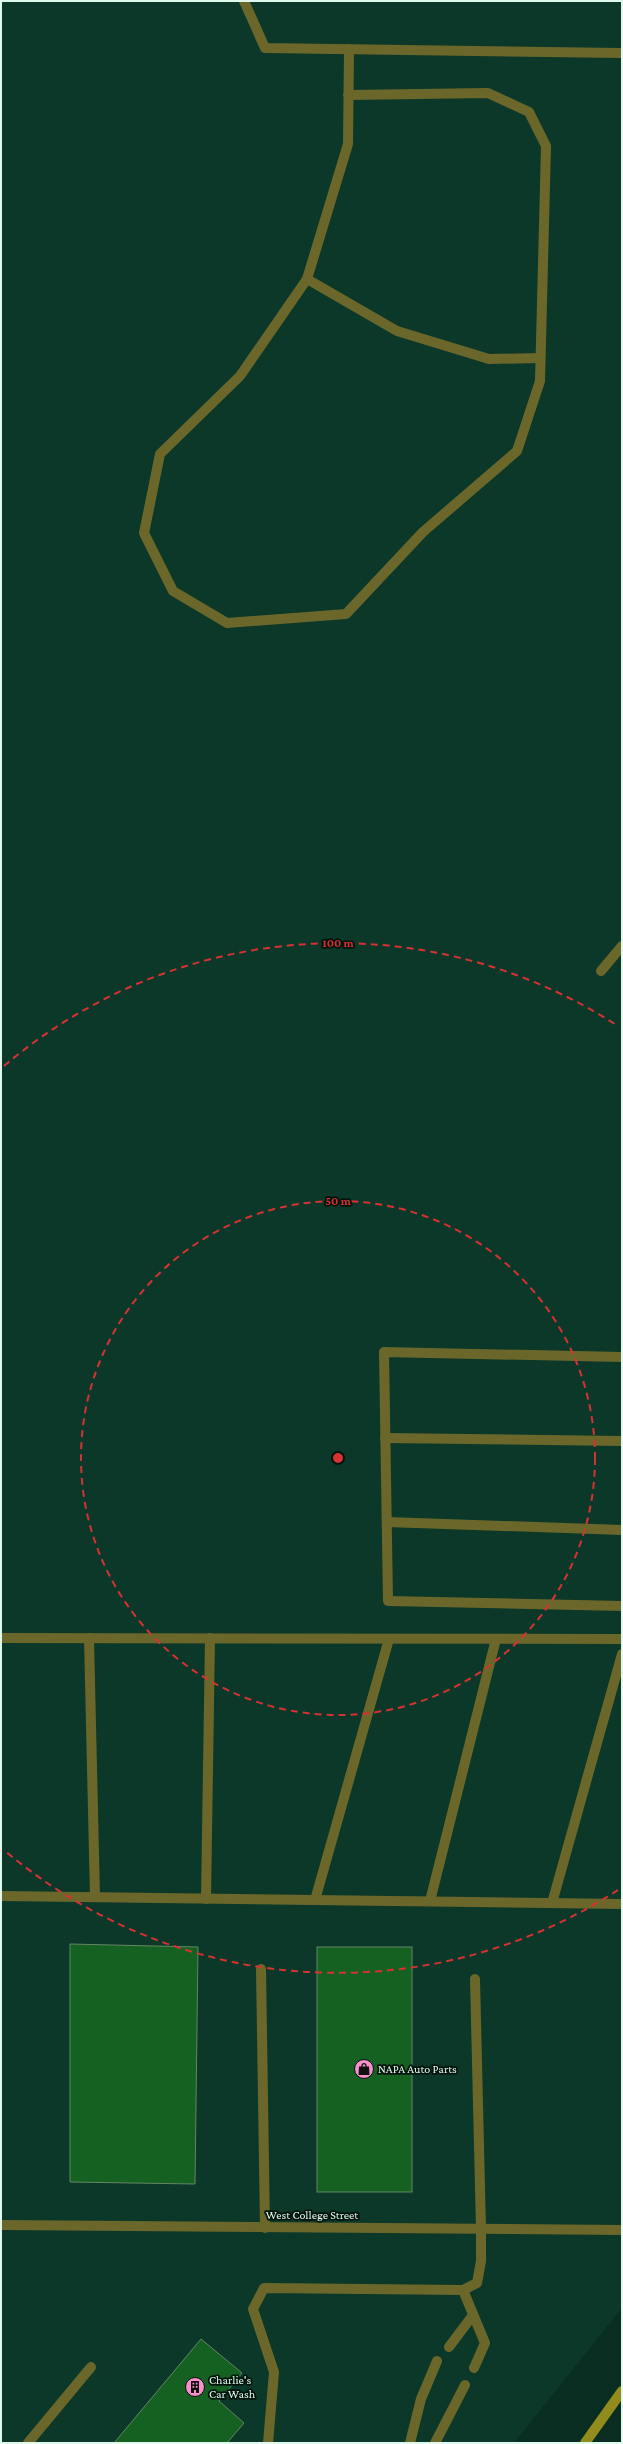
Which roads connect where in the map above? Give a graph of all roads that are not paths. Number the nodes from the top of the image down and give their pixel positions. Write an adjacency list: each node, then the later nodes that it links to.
1 (244, 1): 2 (lane)
2 (348, 49): 3 (lane); 4 (lane)
3 (622, 53)
4 (348, 94): 5 (lane); 6 (lane)
5 (307, 278): 6 (lane); 6 (lane)
6 (540, 358)
7 (622, 946): 8 (lane)
8 (601, 971)
9 (622, 1357): 10 (lane)
10 (385, 1438): 11 (lane); 12 (lane)
11 (622, 1441)
12 (387, 1522): 13 (lane); 14 (lane)
13 (622, 1530)
14 (622, 1606)
15 (1, 1638): 16 (lane)
16 (89, 1638): 17 (lane); 23 (lane)
17 (210, 1638): 18 (lane); 24 (lane)
18 (388, 1639): 19 (lane); 25 (lane)
19 (496, 1639): 20 (lane); 26 (lane)
20 (622, 1639)
21 (622, 1654): 27 (lane)
22 (1, 1896): 23 (lane)
23 (95, 1898): 24 (lane)
24 (206, 1899): 25 (lane)
25 (315, 1900): 26 (lane)
26 (430, 1902): 27 (lane)
27 (552, 1903): 28 (lane)
28 (622, 1904)
29 (261, 1970): 32 (lane)
30 (475, 1979): 33 (lane)
31 (1, 2225): 32 (lane, West College Street)
32 (265, 2228): 33 (lane, West College Street)
33 (480, 2229): 34 (lane, West College Street); 35 (lane)
34 (622, 2230)
35 (463, 2290): 36 (lane); 44 (lane)
36 (473, 2315): 37 (lane); 40 (lane)
37 (449, 2347)
38 (437, 2361): 45 (lane)
39 (91, 2367): 43 (lane)
40 (474, 2368)
41 (465, 2385): 46 (lane)
42 (622, 2391): 47 (main road)
43 (28, 2443)
44 (268, 2443)
45 (410, 2443)
46 (435, 2443)
47 (585, 2443)

